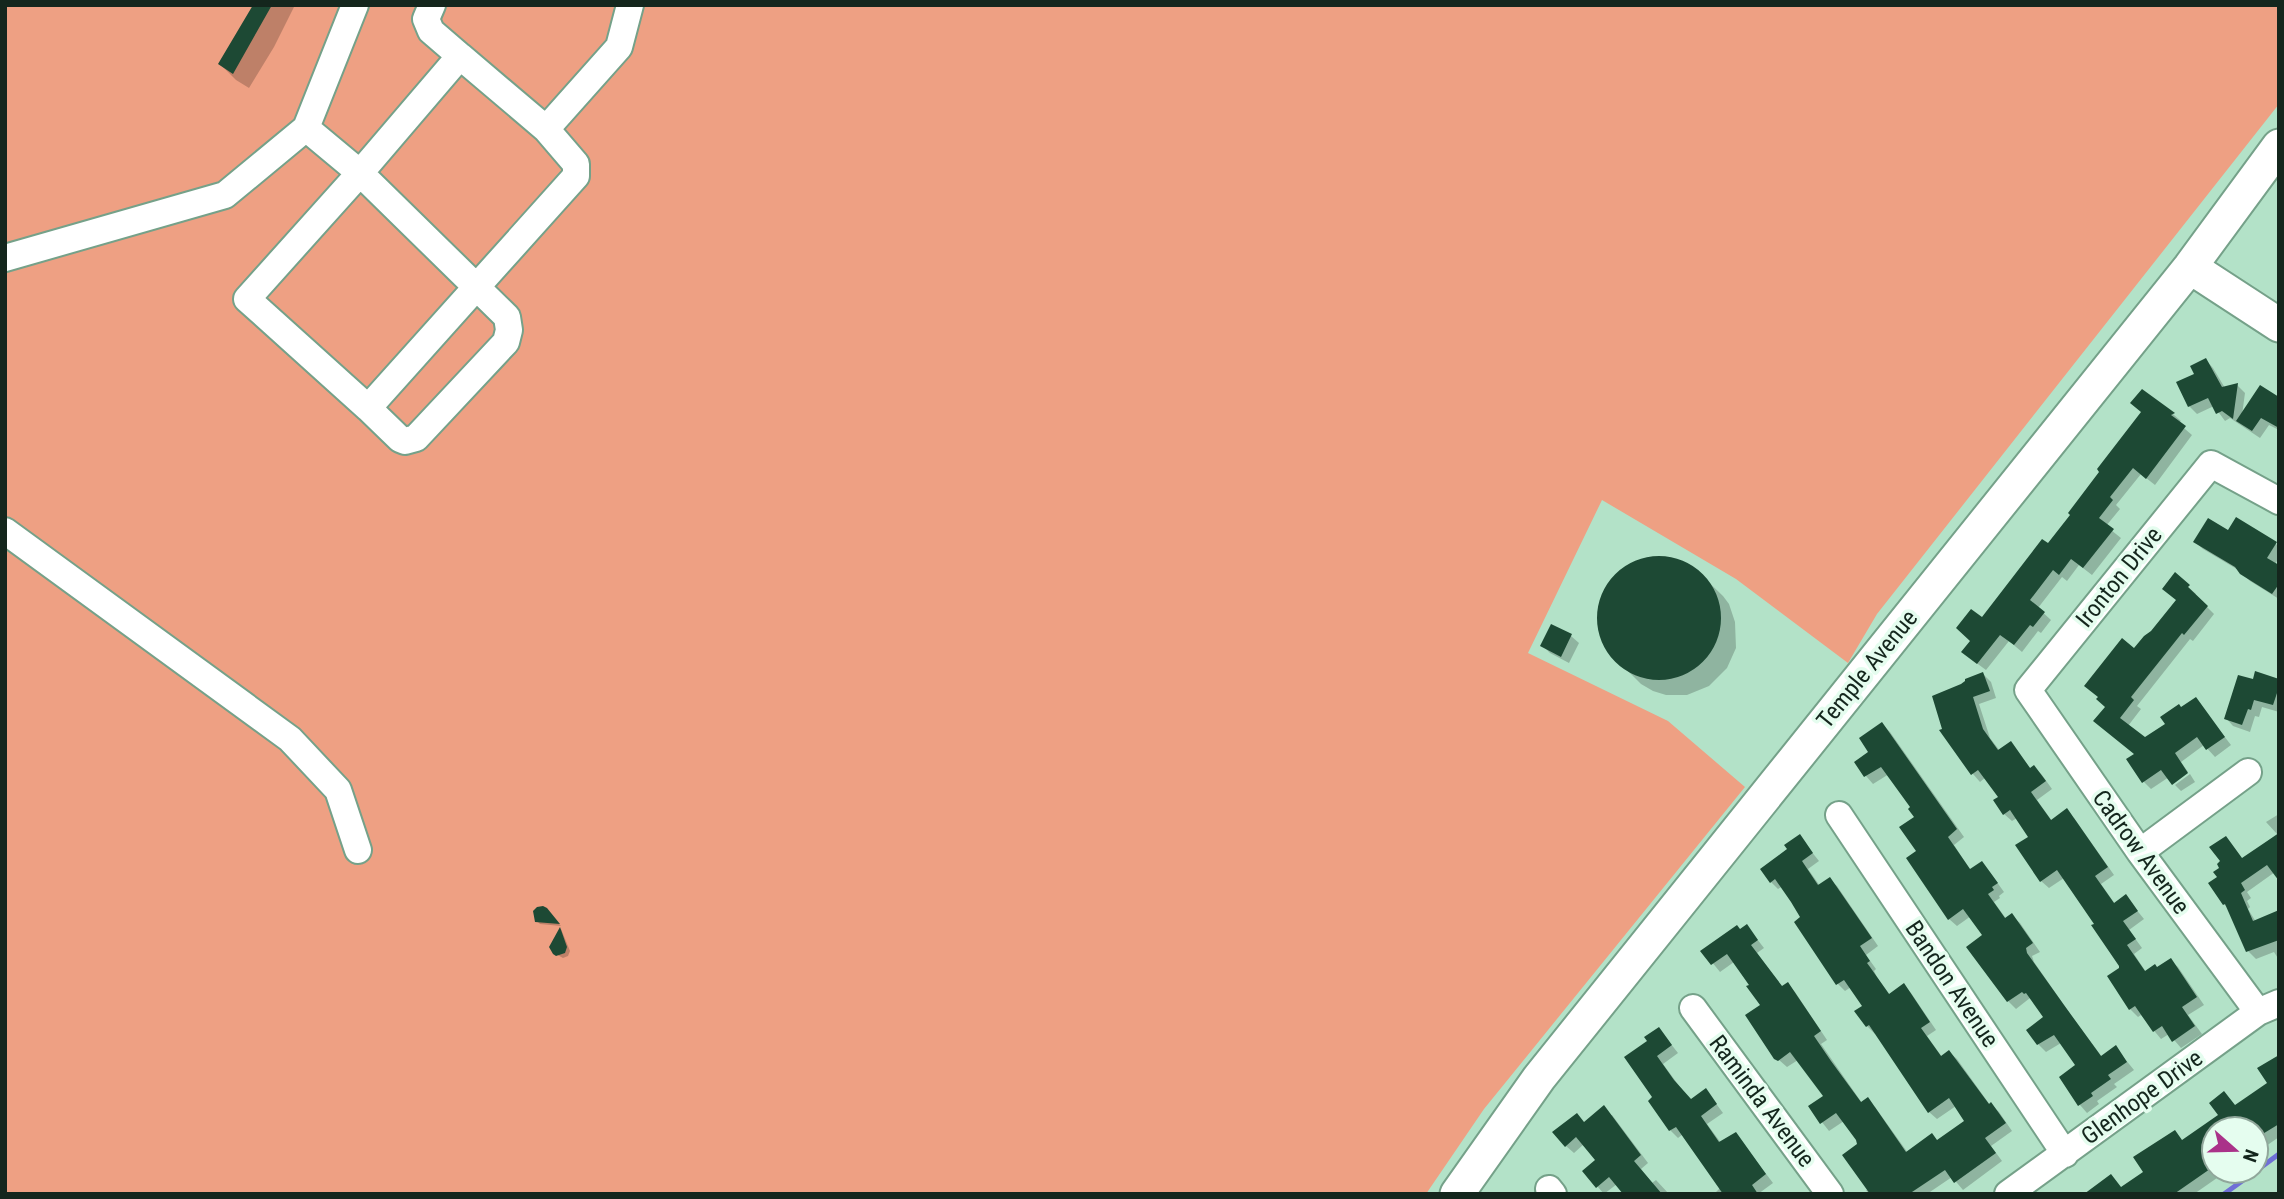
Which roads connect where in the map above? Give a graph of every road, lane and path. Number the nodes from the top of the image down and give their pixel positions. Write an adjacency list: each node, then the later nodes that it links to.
1 (355, 5): 5 (street)
2 (432, 5): 4 (street)
3 (630, 5): 6 (street)
4 (460, 56): 6 (street); 8 (street)
5 (306, 128): 8 (street); 9 (street)
6 (546, 129): 11 (street)
7 (2279, 146): 10 (main road, Temple Avenue)
8 (360, 173): 11 (street); 13 (street)
9 (5, 258)
10 (2190, 267): 12 (main road); 24 (main road, Temple Avenue)
11 (476, 288): 13 (street); 13 (street)
12 (2279, 325)
13 (368, 408)
14 (2279, 501): 16 (street, Ironton Drive)
15 (5, 531): 19 (street)
16 (2028, 690): 20 (street, Cadrow Avenue)
17 (2248, 772): 20 (street)
18 (1839, 815): 23 (street, Bandon Avenue)
19 (358, 850)
20 (2140, 852): 21 (street, Cadrow Avenue)
21 (2268, 1007): 23 (street, Glenhope Drive)
22 (1693, 1008): 25 (street, Raminda Avenue)
23 (2065, 1154): 26 (street, Glenhope Drive)
24 (1457, 1194)
25 (1830, 1194)
26 (2008, 1194)

